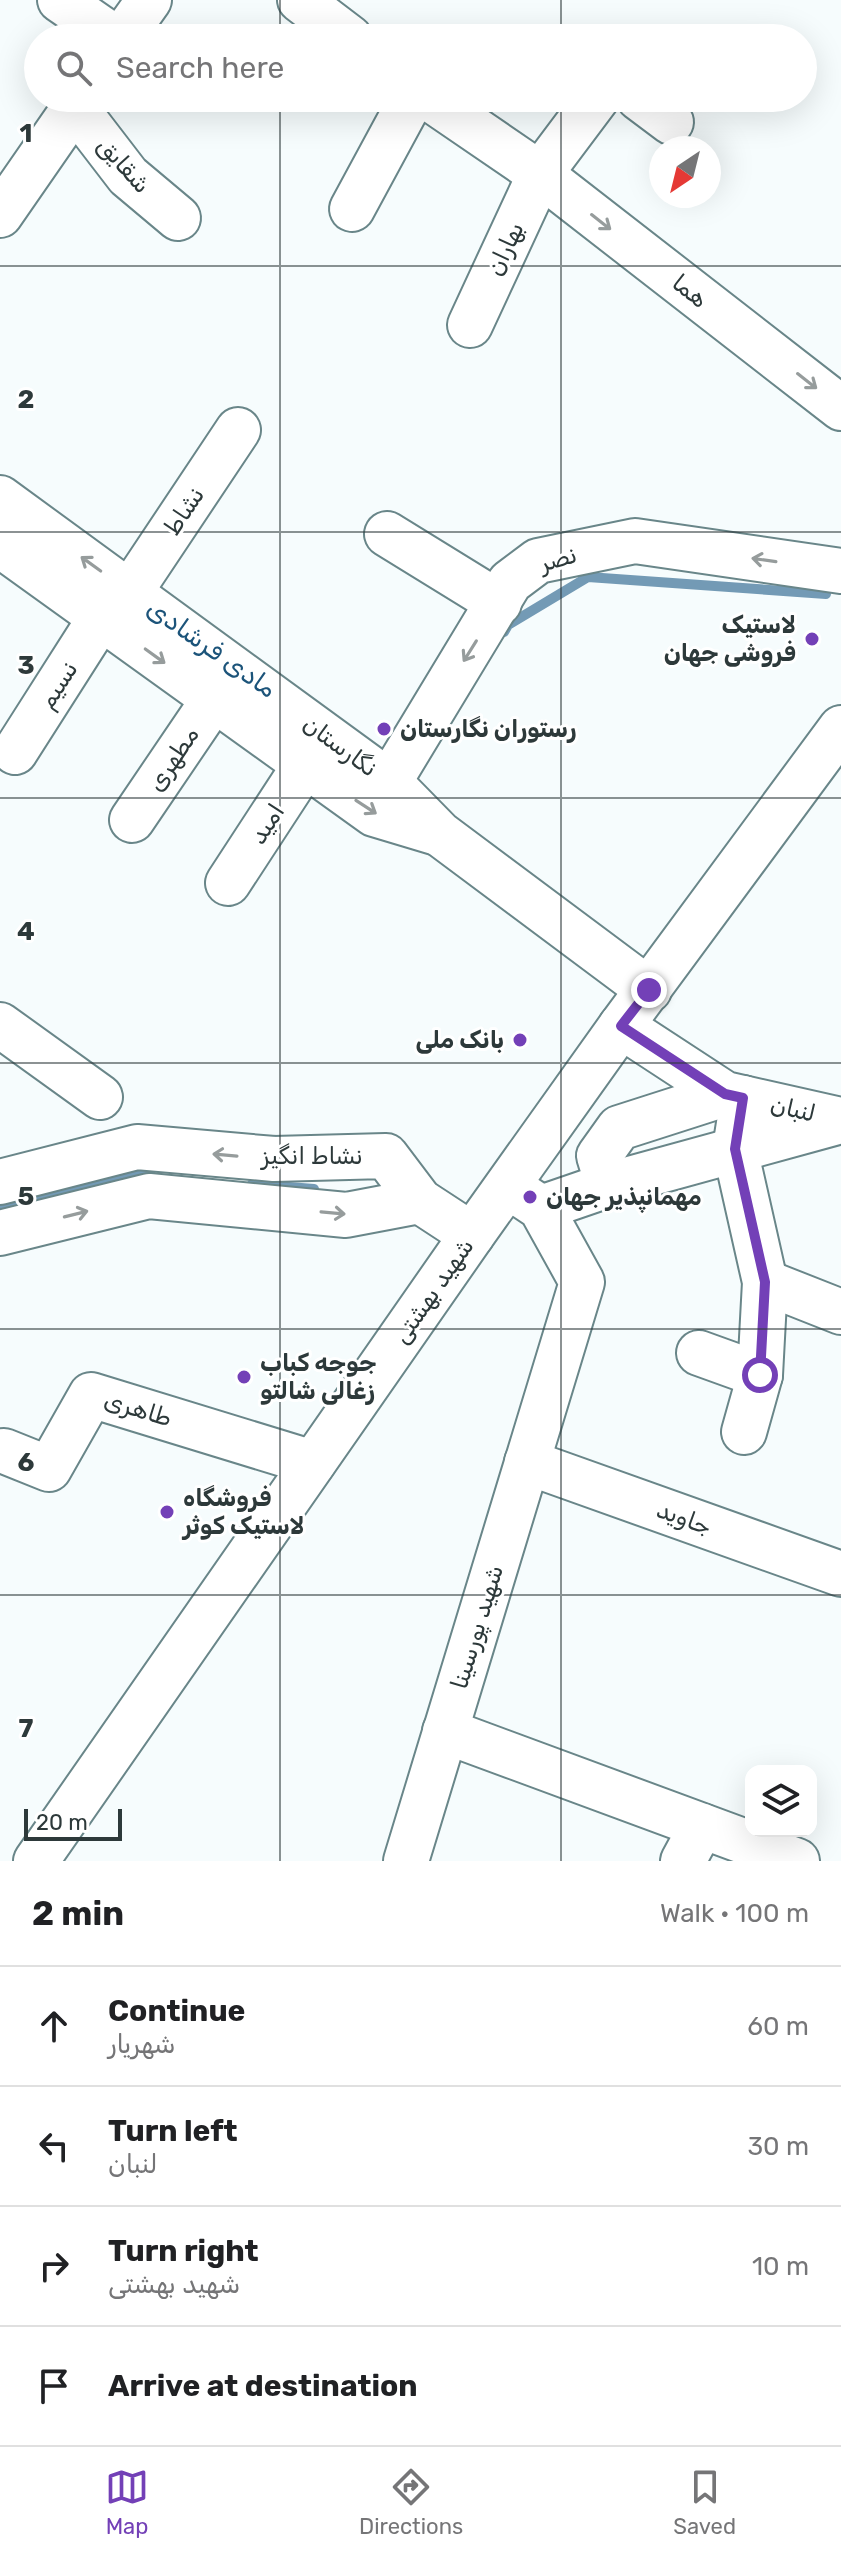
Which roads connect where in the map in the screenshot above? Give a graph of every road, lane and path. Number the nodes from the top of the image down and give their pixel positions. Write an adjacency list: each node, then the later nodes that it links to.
1 (60, 0): 4 (street)
2 (149, 0): 5 (street)
3 (300, 0): 6 (street)
4 (95, 24)
5 (132, 24)
6 (332, 24)
7 (70, 112): 13 (street)
8 (85, 112): 15 (street, شقایق)
9 (404, 112): 14 (street)
10 (449, 112): 12 (street, هما)
11 (586, 112): 12 (street, بهاران)
12 (540, 174): 16 (street, بهاران); 17 (street, هما, one-way to 17)
13 (7, 191)
14 (352, 209)
15 (178, 218)
16 (470, 325)
17 (841, 408)
18 (238, 430): 24 (street, نشاط)
19 (0, 498): 24 (street, نگارستان, one-way to 19)
20 (387, 534): 23 (street)
21 (0, 545): 24 (street, نگارستان)
22 (841, 571): 23 (street, نصر, one-way to 23)
23 (499, 603): 30 (street, نصر, one-way to 30)
24 (116, 605): 25 (street, نگارستان, one-way to 25); 27 (street, نسیم); 30 (street, نگارستان)
25 (214, 699): 29 (street, نگارستان); 31 (street, مطهری)
26 (841, 728): 34 (street, شهید بهشتی)
27 (15, 752)
28 (841, 761): 36 (street, شهید بهشتی)
29 (305, 765): 32 (street, نگارستان, one-way to 32); 33 (street, امید)
30 (389, 782): 32 (street, نگارستان)
31 (132, 820)
32 (440, 834): 34 (street, نگارستان)
33 (228, 883)
34 (649, 990): 36 (street, شهید بهشتی)
35 (0, 1025): 38 (street)
36 (629, 1031): 37 (street, لنبان); 43 (street, شهید بهشتی)
37 (734, 1096): 39 (street, لنبان); 40 (street); 42 (street)
38 (100, 1097)
39 (841, 1121): 40 (street)
40 (735, 1149): 42 (street); 47 (street)
41 (0, 1182): 44 (street, نشاط انگیز, one-way to 41)
42 (608, 1185): 43 (street)
43 (524, 1196): 46 (street, شهید بهشتی); 53 (street, شهید پورسینا); 59 (street, شهید بهشتی)
44 (420, 1201): 45 (street, one-way to 44); 46 (street)
45 (0, 1233)
46 (472, 1235): 54 (street, شهید بهشتی)
47 (765, 1282): 48 (street); 50 (street)
48 (841, 1312)
49 (699, 1353): 50 (street)
50 (760, 1375): 51 (street)
51 (744, 1432)
52 (4, 1451): 54 (street, طاهری)
53 (527, 1462): 55 (street, جاوید); 56 (street, شهید پورسینا)
54 (313, 1463): 58 (street, شهید بهشتی)
55 (841, 1574)
56 (445, 1731): 57 (street); 60 (street, شهید پورسینا)
57 (692, 1844): 61 (street)
58 (36, 1861)
59 (61, 1861)
60 (406, 1861)
61 (797, 1861)

